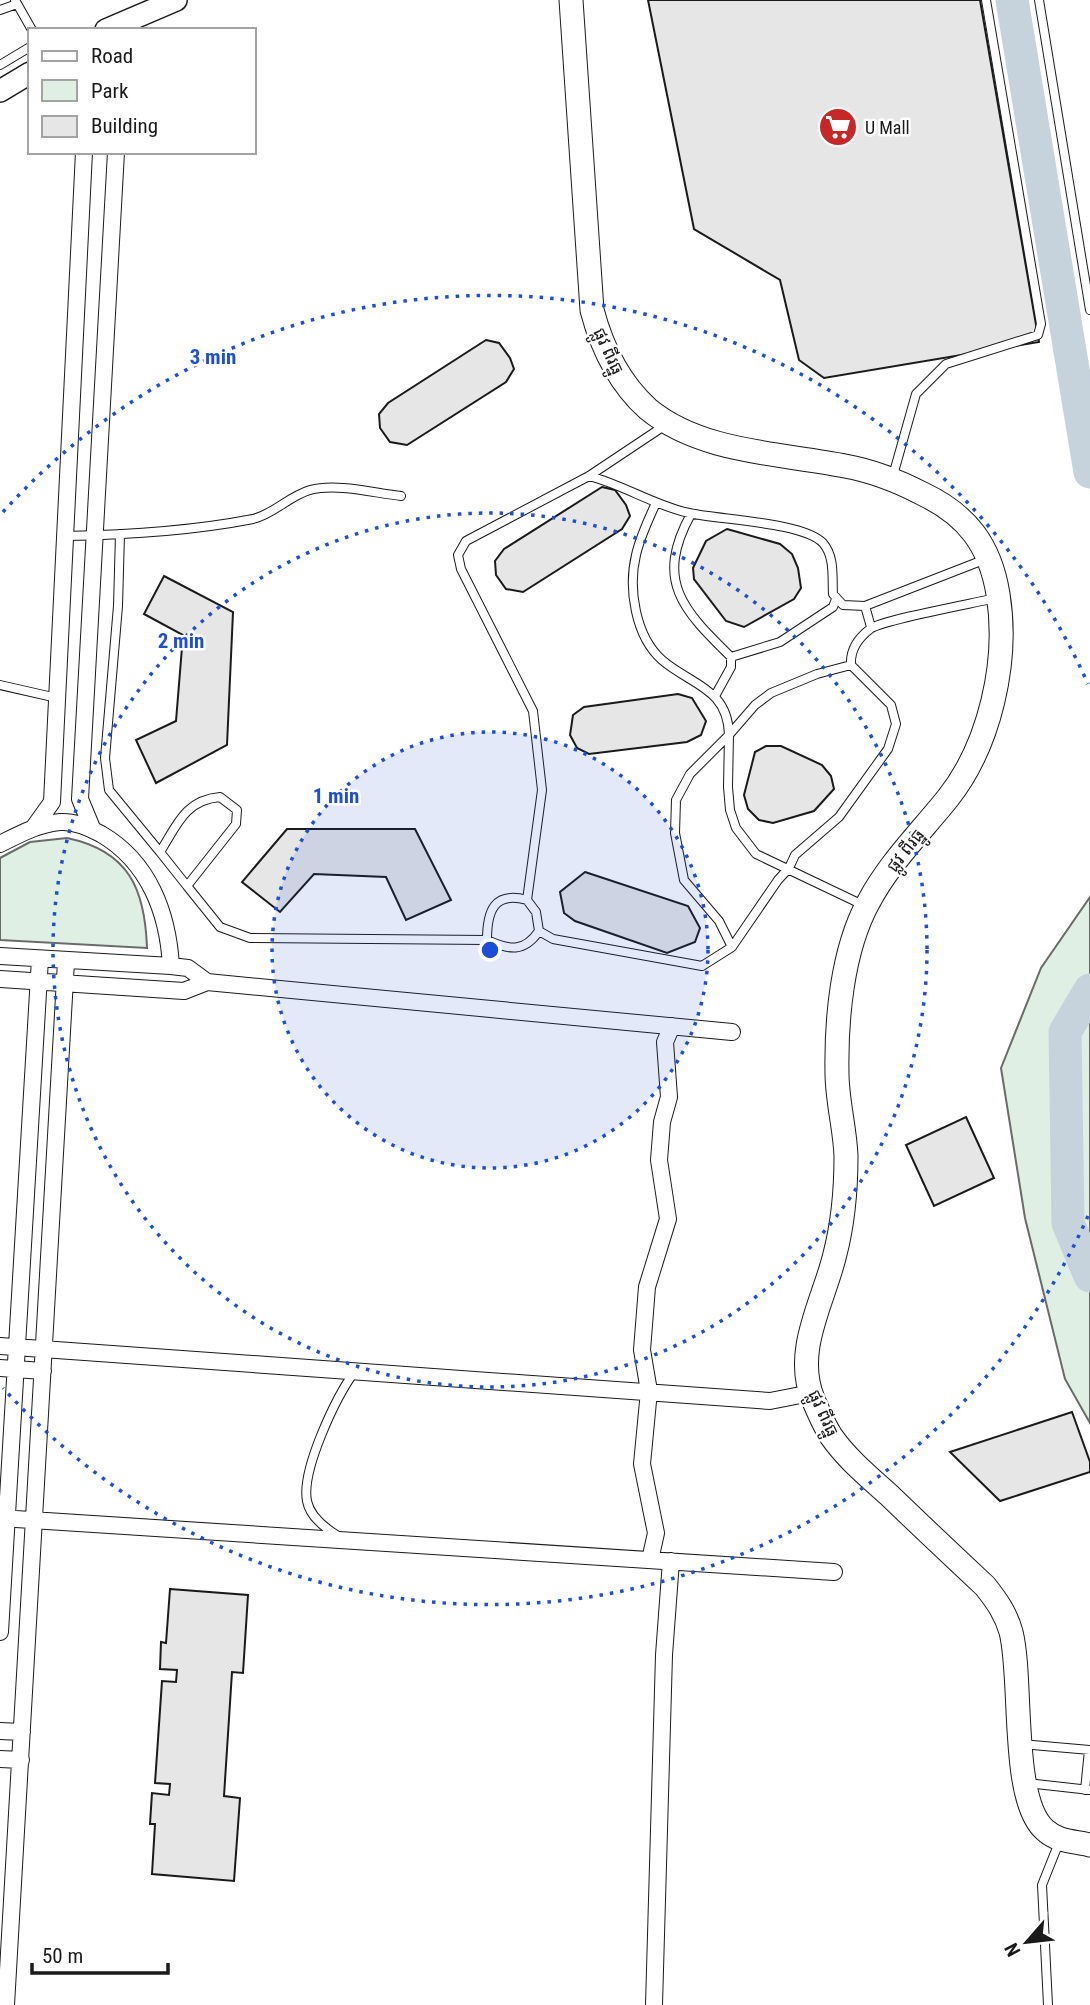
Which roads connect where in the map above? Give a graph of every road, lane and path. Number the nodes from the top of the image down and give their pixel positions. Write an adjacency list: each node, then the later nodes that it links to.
1 (176, 0): 8 (street)
2 (571, 0): 16 (main road, ផ្លូវ ពីរធ្នូ)
3 (986, 0): 18 (lane)
4 (1040, 0): 15 (lane)
5 (16, 2): 6 (lane); 7 (lane)
6 (0, 10)
7 (32, 28)
8 (112, 28)
9 (28, 48): 10 (lane)
10 (0, 65)
11 (28, 74): 12 (street)
12 (0, 91)
13 (84, 154): 23 (street)
14 (116, 154): 24 (street)
15 (1090, 310)
16 (668, 423): 17 (lane); 18 (main road, ផ្លូវ ពីរធ្នូ)
17 (589, 475): 20 (lane); 42 (lane)
18 (892, 479): 25 (main road, ផ្លូវ ពីរធ្នូ)
19 (401, 496): 22 (lane)
20 (655, 505): 21 (lane); 33 (lane)
21 (691, 514): 27 (lane); 30 (lane)
22 (120, 534): 24 (lane); 39 (lane)
23 (65, 536): 24 (lane); 34 (street)
24 (94, 536): 37 (street)
25 (990, 557): 26 (main road, ផ្លូវ ពីរធ្នូ); 28 (lane)
26 (999, 597): 29 (lane); 43 (main road, ផ្លូវ ពីរធ្នូ)
27 (836, 599): 28 (lane); 30 (lane)
28 (865, 606): 29 (lane)
29 (872, 627): 31 (lane)
30 (731, 657): 33 (lane)
31 (851, 665): 35 (lane); 40 (lane)
32 (0, 685): 34 (lane)
33 (715, 696): 35 (lane)
34 (57, 698): 36 (street)
35 (729, 735): 40 (lane); 46 (lane)
36 (34, 827): 37 (street); 38 (street)
37 (92, 828): 50 (street)
38 (0, 844)
39 (160, 852): 41 (lane); 41 (lane)
40 (789, 868): 43 (lane); 46 (lane)
41 (187, 886): 45 (lane)
42 (527, 900): 44 (lane); 45 (lane)
43 (866, 907): 64 (main road, ផ្លូវ ពីរធ្នូ)
44 (539, 931): 45 (lane); 46 (lane)
45 (487, 940)
46 (732, 947)
47 (0, 956): 48 (street)
48 (40, 959): 49 (street); 52 (street)
49 (66, 961): 50 (street); 54 (street)
50 (171, 966): 53 (street)
51 (0, 979): 52 (street)
52 (39, 982): 54 (street); 58 (street)
53 (207, 982): 54 (street); 55 (street)
54 (65, 985): 59 (street)
55 (671, 1026): 56 (street); 63 (street)
56 (732, 1032)
57 (0, 1346): 58 (street)
58 (17, 1346): 59 (street); 60 (street)
59 (44, 1349): 61 (street); 62 (street)
60 (8, 1368): 61 (street); 65 (street)
61 (43, 1371): 66 (street)
62 (355, 1371): 63 (street); 67 (lane)
63 (649, 1391): 64 (street); 68 (street)
64 (811, 1393): 74 (main road, ផ្លូវ ពីរធ្នូ)
65 (3, 1518): 66 (street); 71 (street)
66 (34, 1520): 67 (street); 73 (street)
67 (344, 1540): 68 (street)
68 (650, 1560): 69 (street)
69 (671, 1561): 70 (street); 83 (street)
70 (834, 1572)
71 (0, 1632)
72 (0, 1731): 73 (street)
73 (22, 1732): 77 (street)
74 (1021, 1744): 75 (lane); 78 (main road, ផ្លូវ ពីរធ្នូ)
75 (1089, 1750): 79 (lane)
76 (0, 1759): 77 (street)
77 (21, 1760): 82 (street)
78 (1024, 1783): 79 (lane); 80 (main road, ផ្លូវ ពីរធ្នូ)
79 (1088, 1790)
80 (1060, 1840): 81 (main road); 84 (lane)
81 (1090, 1845)
82 (6, 2005)
83 (654, 2005)
84 (1048, 2005)

